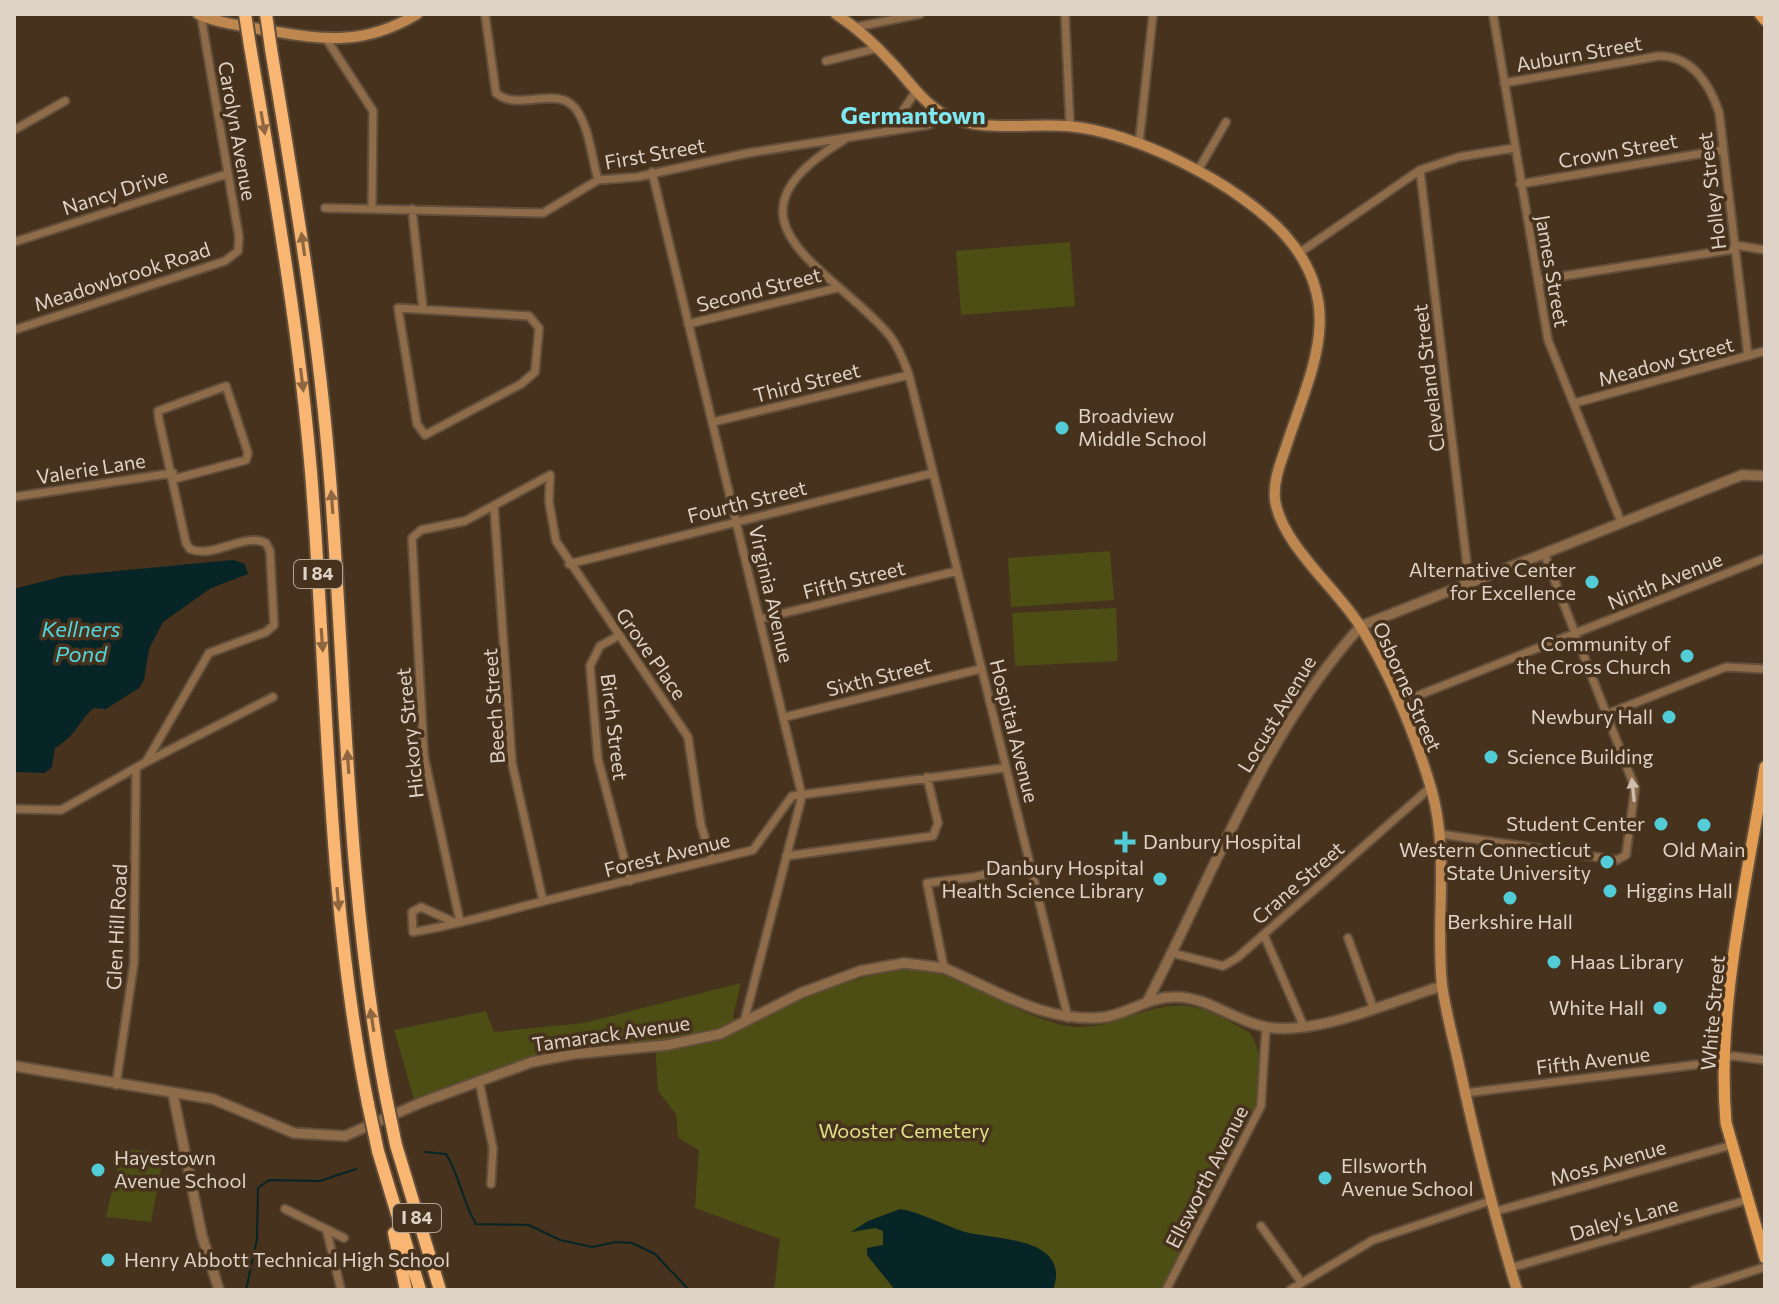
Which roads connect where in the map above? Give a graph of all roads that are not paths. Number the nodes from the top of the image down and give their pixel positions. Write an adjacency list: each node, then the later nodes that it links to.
1 (245, 14): 110 (highway, I 84, one-way to 110, bridge)
2 (266, 14): 126 (highway, I 84, one-way to 2, bridge)
3 (417, 14): 14 (main road)
4 (485, 14): 34 (street)
5 (836, 14): 13 (main road)
6 (920, 14): 13 (street)
7 (1065, 14): 23 (street)
8 (1153, 14): 27 (street)
9 (1493, 14): 18 (street, James Street)
10 (1760, 14): 12 (main road)
11 (200, 15): 14 (main road); 33 (street, Carolyn Avenue)
12 (1765, 20)
13 (856, 27): 15 (main road)
14 (327, 40): 37 (street)
15 (878, 48): 17 (street); 19 (main road)
16 (1659, 56): 18 (street, Auburn Street); 29 (street, Holley Street)
17 (826, 61)
18 (1504, 83): 28 (street, James Street)
19 (916, 91): 21 (main road); 24 (street)
20 (65, 101): 25 (street)
21 (947, 116): 23 (main road, Osborne Street); 24 (street, First Street)
22 (1226, 122): 32 (street)
23 (1070, 126): 27 (main road, Osborne Street)
24 (886, 129): 26 (street, First Street)
25 (14, 130)
26 (844, 140): 31 (street, First Street); 45 (street, Hospital Avenue)
27 (1139, 144): 32 (main road, Osborne Street)
28 (1514, 148): 30 (street); 35 (street, James Street)
29 (1722, 150): 35 (street, Crown Street); 40 (street, Holley Street)
30 (1420, 170): 43 (street); 65 (street, Cleveland Street)
31 (652, 172): 34 (street, First Street); 47 (street, Virginia Avenue)
32 (1197, 172): 43 (main road, Osborne Street)
33 (227, 174): 39 (street, Nancy Drive); 42 (street, Carolyn Avenue)
34 (598, 180): 38 (street, First Street)
35 (1520, 184): 44 (street, James Street)
36 (325, 208): 37 (street, First Street)
37 (372, 208): 38 (street, First Street)
38 (412, 209): 46 (street)
39 (14, 242)
40 (1735, 247): 41 (street); 44 (street); 50 (street, Holley Street)
41 (1765, 250)
42 (238, 251): 48 (street, Meadowbrook Road)
43 (1299, 253): 67 (main road, Osborne Street)
44 (1538, 280): 52 (street, James Street)
45 (837, 288): 47 (street, Second Street); 51 (street, Hospital Avenue)
46 (423, 309): 46 (street)
47 (688, 324): 53 (street, Virginia Avenue)
48 (14, 330)
49 (1765, 351): 50 (street, Meadow Street)
50 (1748, 356): 52 (street, Meadow Street)
51 (909, 375): 53 (street, Third Street); 54 (street, Hospital Avenue)
52 (1575, 403): 60 (street, James Street)
53 (713, 422): 59 (street, Virginia Avenue)
54 (933, 473): 59 (street, Fourth Street); 64 (street, Hospital Avenue)
55 (174, 476): 55 (street, Valerie Lane); 57 (street, Valerie Lane); 76 (street)
56 (1765, 476): 60 (street, Locust Avenue)
57 (14, 497)
58 (494, 506): 63 (street, Grove Place); 89 (street, Beech Street); 90 (street, Hickory Street)
59 (737, 521): 63 (street, Fourth Street); 66 (street, Virginia Avenue)
60 (1621, 522): 61 (street, Locust Avenue)
61 (1544, 553): 65 (street, Locust Avenue); 68 (street)
62 (1765, 558): 68 (street, Ninth Avenue)
63 (569, 564): 69 (street, Grove Place)
64 (957, 571): 66 (street, Fifth Street); 70 (street, Hospital Avenue)
65 (1469, 582): 67 (street, Locust Avenue)
66 (760, 619): 75 (street, Virginia Avenue)
67 (1361, 626): 73 (main road, Osborne Street); 93 (street, Locust Avenue)
68 (1576, 633): 73 (street, Ninth Avenue); 74 (street)
69 (618, 636): 86 (street, Grove Place); 88 (street, Birch Street)
70 (980, 669): 75 (street, Sixth Street); 78 (street, Hospital Avenue)
71 (1765, 669): 74 (street)
72 (273, 697): 76 (street)
73 (1398, 703): 81 (main road, Osborne Street)
74 (1607, 714): 84 (street, one-way to 74)
75 (785, 717): 82 (street, Virginia Avenue)
76 (146, 762): 79 (street)
77 (1765, 767): 102 (main road, White Street)
78 (1004, 768): 80 (street); 87 (street, Hospital Avenue)
79 (136, 771): 83 (street); 106 (street, Glen Hill Road)
80 (927, 777): 82 (street); 85 (street)
81 (1431, 787): 84 (main road, Osborne Street); 91 (street, Crane Street)
82 (802, 796): 85 (street, Virginia Avenue); 86 (street, Forest Avenue)
83 (14, 809)
84 (1440, 834): 95 (main road, Osborne Street)
85 (786, 856): 99 (street, Virginia Avenue)
86 (712, 860): 88 (street, Forest Avenue)
87 (1028, 864): 94 (street); 98 (street, Hospital Avenue)
88 (630, 881): 89 (street, Forest Avenue)
89 (543, 901): 90 (street, Forest Avenue)
90 (458, 922): 90 (street, Forest Avenue)
91 (1264, 935): 93 (street, Crane Street); 101 (street)
92 (1348, 938): 97 (street)
93 (1172, 953): 96 (street, Locust Avenue)
94 (944, 968): 98 (street, Tamarack Avenue); 99 (street, Tamarack Avenue)
95 (1442, 986): 97 (street); 107 (main road, Osborne Street)
96 (1148, 1000): 98 (street); 100 (street)
97 (1373, 1007): 101 (street)
98 (1068, 1018)
99 (744, 1022): 105 (street, Tamarack Avenue)
100 (1266, 1027): 101 (street); 127 (street, Ellsworth Avenue)
101 (1304, 1027)
102 (1725, 1058): 103 (street, Fifth Avenue); 107 (street, Fifth Avenue); 109 (main road, White Street)
103 (1765, 1060)
104 (14, 1066): 106 (street, Tamarack Avenue)
105 (479, 1081): 108 (street, Tamarack Avenue); 111 (street)
106 (116, 1085): 108 (street, Tamarack Avenue)
107 (1465, 1093): 113 (main road, Osborne Street)
108 (173, 1094): 122 (street)
109 (1732, 1145): 112 (main road, White Street); 113 (street, Moss Avenue)
110 (383, 1171): 124 (highway); 125 (highway, I 84)
111 (491, 1184)
112 (1747, 1200): 118 (main road, White Street); 120 (street, Daley's Lane)
113 (1492, 1206): 120 (main road, Osborne Street); 121 (street, Moss Avenue)
114 (285, 1209): 116 (street)
115 (1261, 1226): 121 (street)
116 (327, 1232): 117 (street); 123 (street)
117 (344, 1238)
118 (1765, 1258)
119 (1765, 1267): 130 (street)
120 (1510, 1268): 129 (main road, Osborne Street)
121 (1301, 1282): 128 (street, Moss Avenue)
122 (219, 1290)
123 (341, 1290)
124 (406, 1290)
125 (420, 1290)
126 (442, 1290)
127 (1166, 1290)
128 (1290, 1290)
129 (1517, 1290)
130 (1694, 1290)

